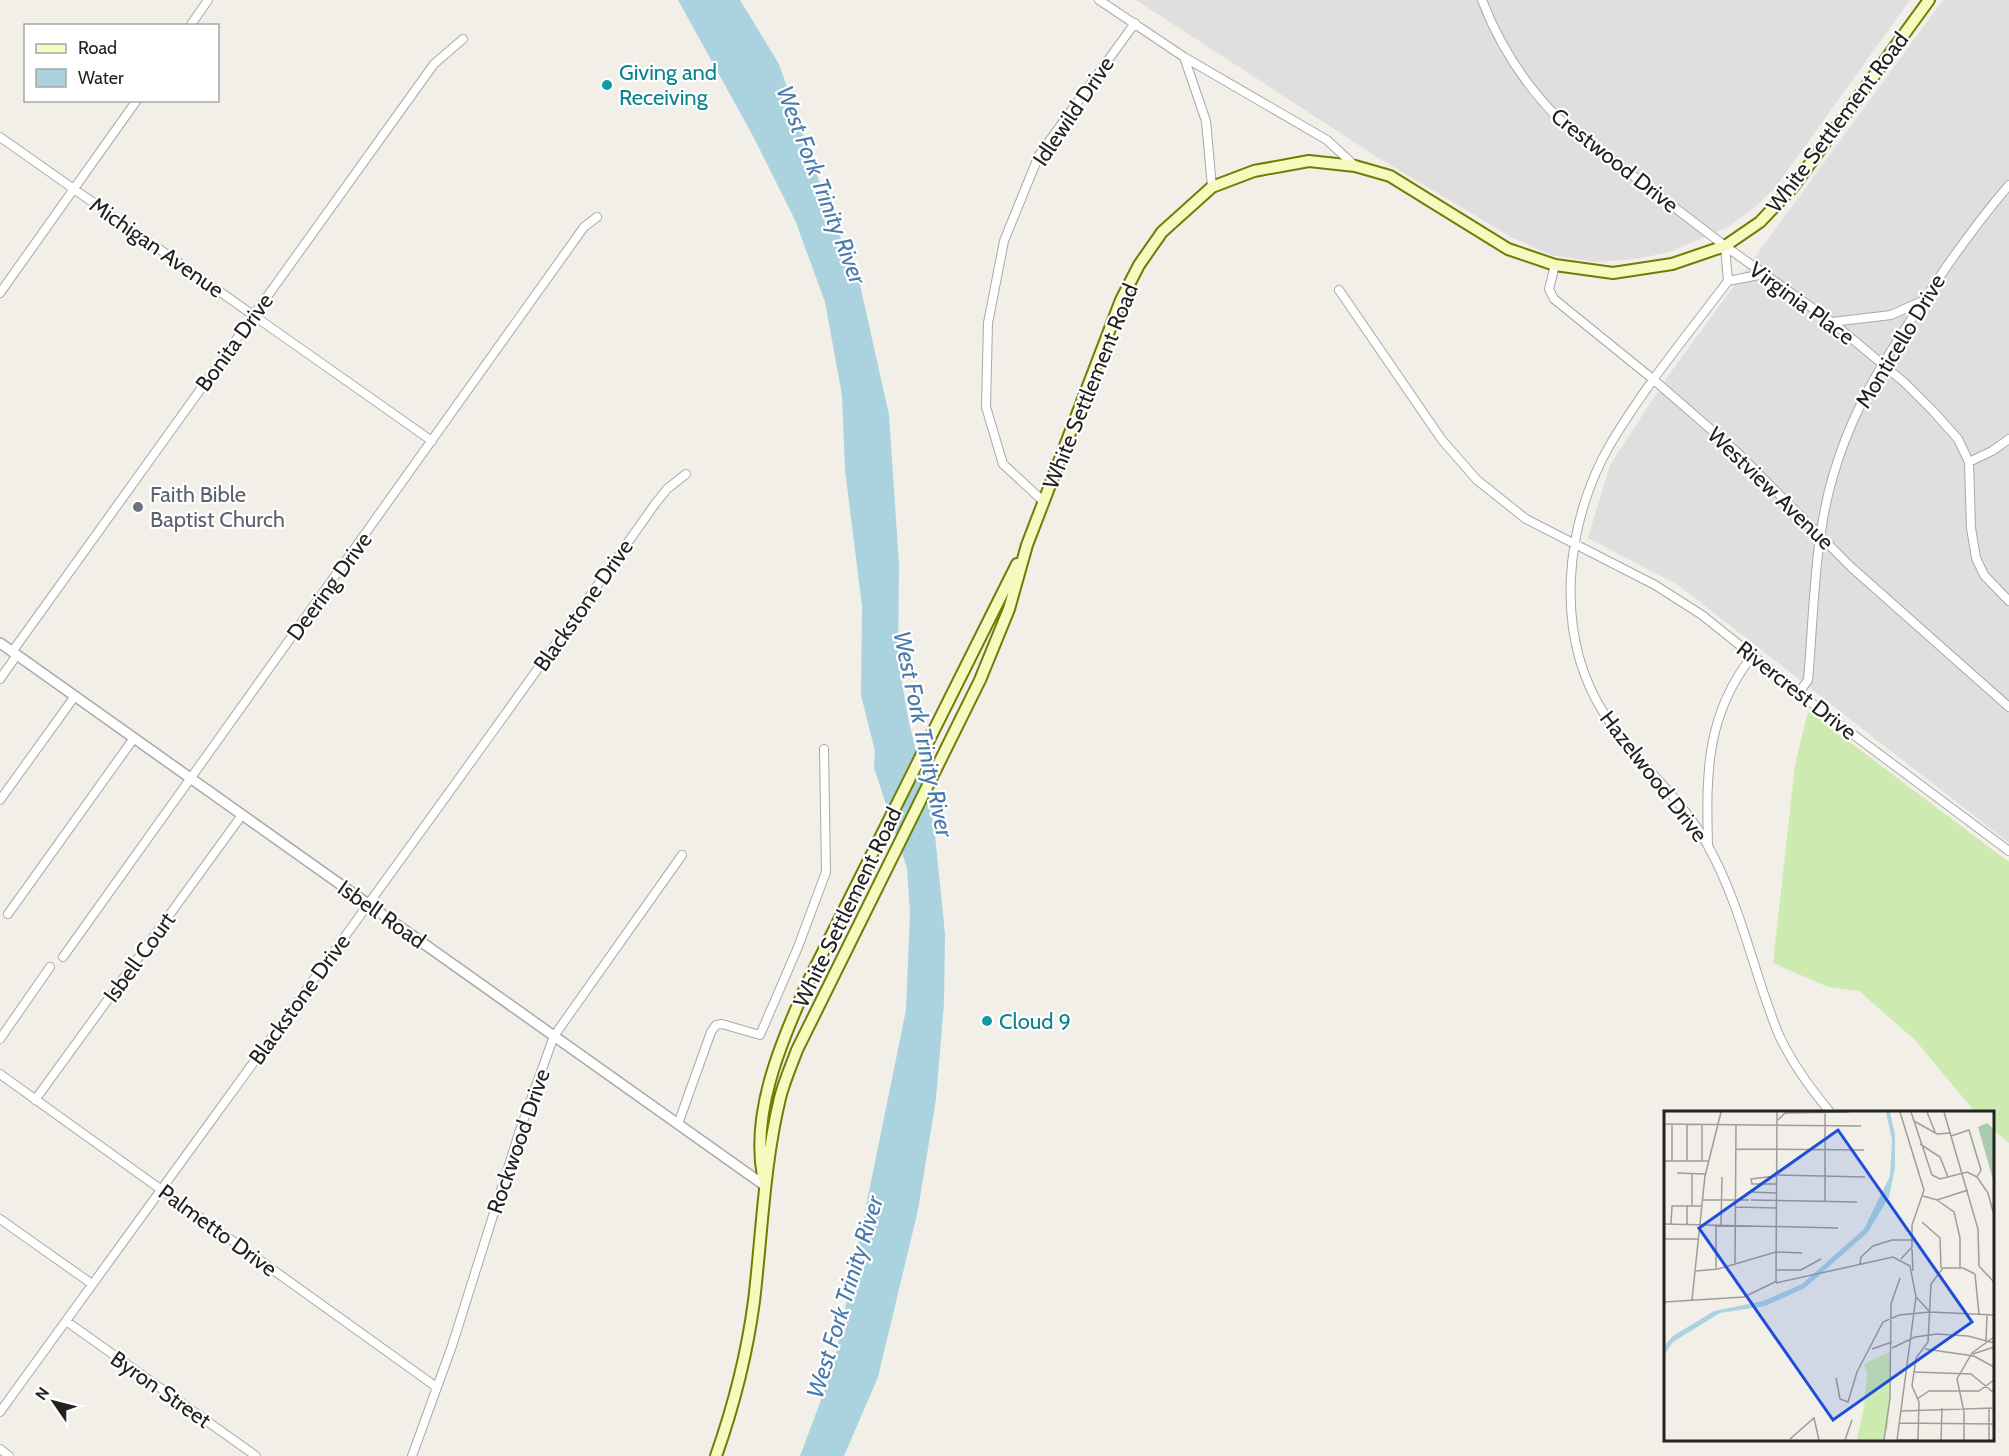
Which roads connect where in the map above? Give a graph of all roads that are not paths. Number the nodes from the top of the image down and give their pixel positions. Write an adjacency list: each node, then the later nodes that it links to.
1 (208, 0): 6 (street)
2 (1099, 0): 5 (street)
3 (1482, 0): 16 (street, Crestwood Drive)
4 (1929, 0): 16 (main road, White Settlement Road)
5 (1135, 23): 8 (street); 31 (street, Idlewild Drive)
6 (191, 24)
7 (463, 39): 23 (street, Bonita Drive)
8 (1184, 57): 11 (street); 13 (street)
9 (136, 102): 14 (street)
10 (0, 136): 14 (street, Michigan Avenue)
11 (1355, 165): 13 (main road, White Settlement Road); 17 (main road, White Settlement Road)
12 (2009, 185): 22 (street, Monticello Drive)
13 (1212, 187): 31 (main road, White Settlement Road)
14 (74, 189): 21 (street); 23 (street, Michigan Avenue)
15 (597, 217): 28 (street, Deering Drive)
16 (1725, 246): 17 (main road, White Settlement Road); 18 (street, Virginia Place); 19 (street)
17 (1555, 265): 26 (street, Westview Avenue)
18 (1764, 274): 19 (street); 24 (street, Virginia Place)
19 (1728, 281): 26 (street, Hazelwood Drive)
20 (1339, 290): 33 (street, Rivercrest Drive)
21 (0, 293)
22 (1920, 302): 24 (street); 25 (street, Monticello Drive)
23 (254, 315): 28 (street, Michigan Avenue); 37 (street, Bonita Drive)
24 (1832, 322): 25 (street, Virginia Place)
25 (1882, 363): 29 (street, Virginia Place); 32 (street, Monticello Drive)
26 (1654, 380): 32 (street, Westview Avenue); 33 (street, Hazelwood Drive)
27 (2009, 439): 29 (street)
28 (432, 441): 45 (street, Deering Drive)
29 (1968, 462): 35 (street, Virginia Place)
30 (686, 474): 51 (street, Blackstone Drive)
31 (1044, 502): 34 (main road, White Settlement Road)
32 (1822, 537): 40 (street, Monticello Drive); 42 (street, Westview Avenue)
33 (1575, 544): 38 (street, Rivercrest Drive); 48 (street, Hazelwood Drive)
34 (1027, 545): 61 (main road, White Settlement Road); 61 (main road, White Settlement Road)
35 (2009, 601)
36 (0, 643): 37 (street, Isbell Road)
37 (14, 654): 39 (street); 41 (street, Isbell Road)
38 (1752, 656): 40 (street, Rivercrest Drive); 48 (street)
39 (0, 679)
40 (1800, 691): 49 (street, Rivercrest Drive)
41 (75, 696): 43 (street, Isbell Road); 46 (street)
42 (2009, 707)
43 (134, 738): 45 (street, Isbell Road); 52 (street)
44 (824, 749): 60 (street)
45 (191, 778): 47 (street, Isbell Road); 53 (street, Deering Drive)
46 (0, 800)
47 (242, 815): 51 (street, Isbell Road); 58 (street, Isbell Court)
48 (1708, 845): 59 (street, Hazelwood Drive)
49 (2009, 851)
50 (682, 855): 55 (street, Rockwood Drive)
51 (369, 904): 55 (street, Isbell Road); 62 (street, Blackstone Drive)
52 (8, 914)
53 (63, 957)
54 (50, 967): 56 (street)
55 (554, 1036): 60 (street, Isbell Road); 66 (street, Rockwood Drive)
56 (0, 1039)
57 (0, 1074): 58 (street, Palmetto Drive)
58 (36, 1100): 62 (street, Palmetto Drive)
59 (1829, 1111)
60 (678, 1124): 61 (street, Isbell Road)
61 (764, 1185): 72 (main road, White Settlement Road)
62 (161, 1189): 64 (street, Blackstone Drive); 66 (street, Palmetto Drive)
63 (0, 1219): 64 (street)
64 (92, 1284): 65 (street, Blackstone Drive)
65 (66, 1322): 67 (street, Blackstone Drive); 70 (street, Byron Street)
66 (435, 1386): 71 (street, Rockwood Drive)
67 (0, 1412)
68 (0, 1449): 69 (street)
69 (9, 1456)
70 (256, 1456)
71 (412, 1456)
72 (716, 1456)

